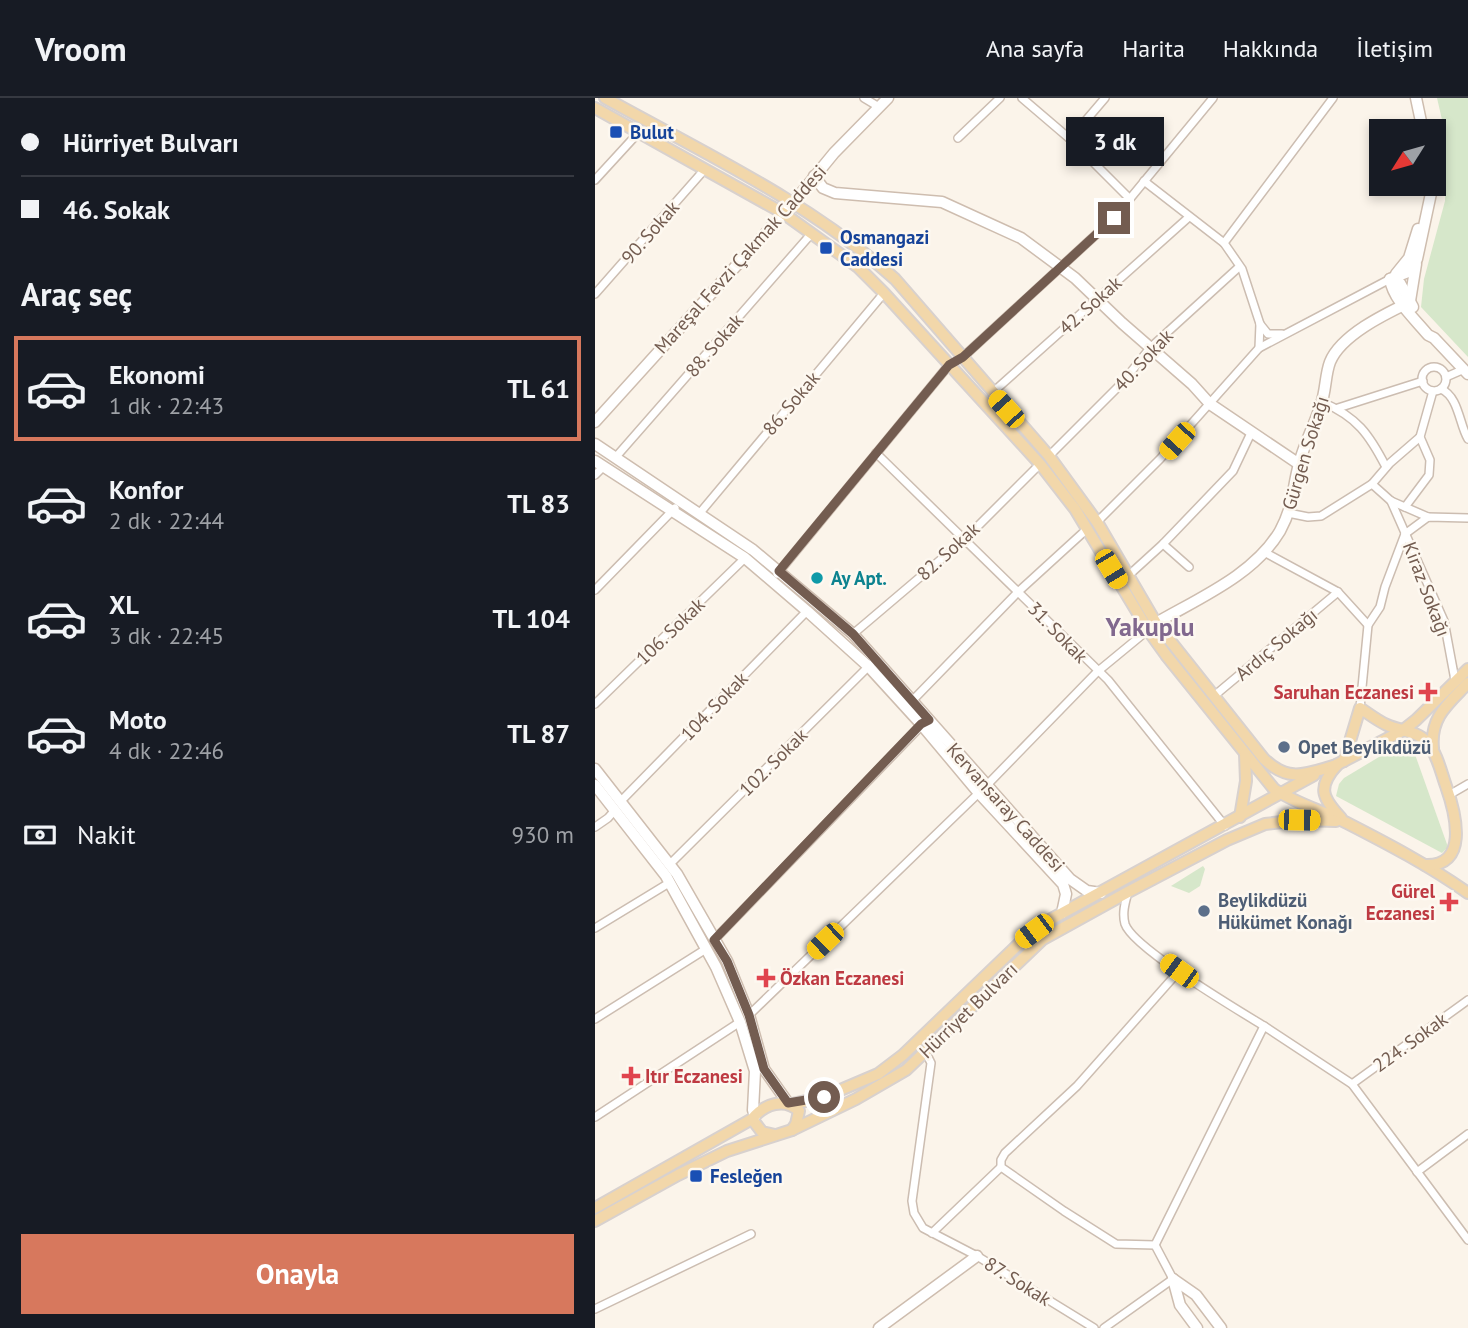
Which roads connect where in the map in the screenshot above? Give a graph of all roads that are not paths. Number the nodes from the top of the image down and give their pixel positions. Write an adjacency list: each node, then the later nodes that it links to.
1 (605, 98): 25 (main road)
2 (864, 98): 11 (street)
3 (888, 98): 11 (street, Mareşal Fevzi Çakmak Caddesi)
4 (1000, 98): 16 (street)
5 (1022, 98): 17 (street)
6 (1105, 98): 17 (street)
7 (1213, 98): 21 (street)
8 (1333, 98): 29 (street)
9 (1416, 98): 13 (street)
10 (1422, 98): 14 (street)
11 (879, 107): 19 (street, Mareşal Fevzi Çakmak Caddesi)
12 (595, 108): 15 (main road)
13 (1420, 119)
14 (1426, 119)
15 (639, 132): 18 (main road); 20 (street)
16 (958, 138)
17 (1070, 139): 24 (street)
18 (705, 170): 26 (main road); 35 (street, 90. Sokak)
19 (814, 176): 25 (street, Mareşal Fevzi Çakmak Caddesi); 31 (street)
20 (595, 180)
21 (1144, 181): 24 (street); 27 (street)
22 (1425, 196): 33 (street)
23 (1430, 196): 30 (street)
24 (1129, 198): 31 (street)
25 (793, 203): 26 (street, Mareşal Fevzi Çakmak Caddesi); 42 (main road)
26 (783, 213): 28 (main road); 53 (street, Mareşal Fevzi Çakmak Caddesi)
27 (1189, 217): 29 (street); 36 (street, 42. Sokak)
28 (813, 233): 34 (main road); 59 (street, 88. Sokak)
29 (1224, 243): 32 (street)
30 (1417, 259): 33 (street); 37 (street)
31 (1060, 265): 36 (street); 42 (street)
32 (1239, 267): 38 (street); 40 (street, 40. Sokak)
33 (1391, 279): 37 (street); 39 (street)
34 (884, 293): 43 (main road); 71 (street, 86. Sokak)
35 (595, 294)
36 (1097, 299): 40 (street); 49 (street, 42. Sokak)
37 (1407, 303): 44 (street); 50 (street, Gürgen Sokağı)
38 (1260, 324): 39 (street); 41 (street)
39 (1286, 334): 41 (street)
40 (1150, 348): 51 (street); 60 (street, 40. Sokak)
41 (1259, 348): 51 (street)
42 (963, 357): 43 (main road); 49 (main road)
43 (949, 365): 58 (street); 60 (main road)
44 (1465, 372): 45 (street)
45 (1446, 377): 46 (street); 47 (street)
46 (1423, 382): 48 (street); 52 (street)
47 (1441, 389): 48 (street); 56 (street)
48 (1433, 391): 55 (street)
49 (992, 393): 60 (main road)
50 (1322, 402): 52 (street); 62 (street, Gürgen Sokağı)
51 (1210, 404): 54 (street); 74 (street)
52 (1337, 408): 63 (street)
53 (595, 422)
54 (1251, 433): 62 (street); 78 (street)
55 (1420, 437): 63 (street); 68 (street)
56 (1468, 439)
57 (595, 444): 59 (street, Kervansaray Caddesi)
58 (876, 453): 77 (street, 31. Sokak); 83 (street)
59 (615, 458): 67 (street, Kervansaray Caddesi)
60 (1044, 460): 74 (main road); 75 (main road); 77 (street, 82. Sokak)
61 (599, 464): 64 (street); 69 (street, Kervansaray Caddesi)
62 (1299, 464): 70 (street, Gürgen Sokağı)
63 (1386, 467): 65 (street)
64 (595, 475)
65 (1371, 484): 66 (street); 70 (street)
66 (1391, 501): 68 (street); 76 (street, Kiraz Sokağı)
67 (680, 503): 69 (street); 71 (street, Kervansaray Caddesi)
68 (1405, 508): 72 (street)
69 (672, 511): 80 (street, Kervansaray Caddesi); 84 (street)
70 (1288, 513): 79 (street, Gürgen Sokağı)
71 (699, 514): 83 (street, Kervansaray Caddesi)
72 (1428, 517): 73 (street); 76 (street)
73 (1468, 518)
74 (1097, 522): 82 (main road)
75 (1087, 529): 85 (street); 89 (main road)
76 (1405, 534): 88 (street); 94 (street, Kiraz Sokağı)
77 (965, 539): 85 (street, 31. Sokak); 90 (street, 82. Sokak)
78 (1163, 544): 81 (street); 82 (street)
79 (1264, 552): 86 (street); 89 (street, Gürgen Sokağı)
80 (745, 558): 83 (street, Kervansaray Caddesi); 99 (street, 106. Sokak)
81 (1189, 567)
82 (1129, 575): 89 (main road)
83 (776, 576): 87 (street, Kervansaray Caddesi); 90 (street, Kervansaray Caddesi)
84 (595, 590)
85 (1019, 591): 93 (street, 31. Sokak); 97 (street)
86 (1338, 592): 88 (street); 96 (street, Ardıç Sokağı)
87 (807, 611): 91 (street, Kervansaray Caddesi); 112 (street, 104. Sokak)
88 (1368, 625): 100 (street)
89 (1152, 627): 93 (street); 96 (main road); 104 (main road)
90 (853, 634): 91 (street, Kervansaray Caddesi)
91 (873, 663): 97 (street, Kervansaray Caddesi); 101 (street, Kervansaray Caddesi); 120 (street, 102. Sokak)
92 (1468, 669): 94 (main road, Hürriyet Bulvarı)
93 (1097, 672): 109 (street); 115 (street, 31. Sokak)
94 (1455, 680): 98 (main road); 102 (main road, Hürriyet Bulvarı)
95 (1468, 683): 98 (main road)
96 (1214, 696): 105 (main road)
97 (912, 701): 101 (street, Kervansaray Caddesi)
98 (1451, 701): 103 (main road)
99 (595, 704)
100 (1360, 708): 102 (main road); 105 (main road)
101 (925, 722): 109 (street, Kervansaray Caddesi); 128 (street)
102 (1402, 731): 103 (main road); 105 (main road, Hürriyet Bulvarı)
103 (1433, 751): 111 (main road)
104 (1245, 754): 110 (main road); 113 (main road)
105 (1340, 763): 110 (main road, Hürriyet Bulvarı); 114 (main road)
106 (595, 769): 112 (street)
107 (1468, 784): 111 (street)
108 (595, 785): 112 (street)
109 (982, 789): 124 (street, Kervansaray Caddesi); 126 (street, Kervansaray Caddesi); 132 (street)
110 (1280, 794): 113 (main road, Hürriyet Bulvarı); 114 (main road)
111 (1449, 795): 117 (main road)
112 (618, 806): 116 (street, 104. Sokak); 120 (street)
113 (1240, 817): 115 (main road, Hürriyet Bulvarı)
114 (1345, 822): 119 (main road); 123 (main road, Hürriyet Bulvarı)
115 (1225, 825): 124 (main road, Hürriyet Bulvarı)
116 (595, 827)
117 (1462, 839): 118 (main road); 119 (main road)
118 (1468, 850)
119 (1425, 866): 125 (main road)
120 (666, 868): 121 (street); 122 (street)
121 (677, 874): 122 (street); 128 (street)
122 (669, 883): 127 (street); 129 (street)
123 (1128, 892): 130 (street); 136 (main road, Hürriyet Bulvarı)
124 (1101, 893): 126 (main road, Hürriyet Bulvarı)
125 (1468, 893)
126 (1062, 913): 138 (main road, Hürriyet Bulvarı)
127 (595, 928)
128 (714, 940): 129 (street); 132 (street)
129 (706, 948): 133 (street); 134 (street)
130 (1179, 971): 135 (street); 144 (street)
131 (1468, 1000): 137 (street, 224. Sokak)
132 (749, 1015): 134 (street); 138 (street)
133 (595, 1019)
134 (740, 1022): 139 (street); 140 (street)
135 (1264, 1026): 137 (street); 151 (street)
136 (925, 1051): 141 (main road, Hürriyet Bulvarı); 148 (street)
137 (1352, 1084): 145 (street)
138 (790, 1103): 140 (main road); 141 (main road)
139 (595, 1117)
140 (753, 1118): 143 (main road); 146 (main road)
141 (792, 1130): 143 (main road, Hürriyet Bulvarı)
142 (1468, 1134): 145 (street)
143 (775, 1135): 147 (main road, Hürriyet Bulvarı)
144 (1002, 1167): 148 (street); 151 (street)
145 (1417, 1172): 150 (street)
146 (595, 1206)
147 (595, 1221)
148 (932, 1233): 152 (street, 87. Sokak)
149 (751, 1234): 154 (street)
150 (1468, 1240)
151 (1155, 1245): 153 (street)
152 (977, 1256): 155 (street); 156 (street, 87. Sokak)
153 (1173, 1279): 157 (street); 158 (street); 159 (street)
154 (595, 1310)
155 (879, 1328)
156 (1094, 1328)
157 (1104, 1328)
158 (1197, 1328)
159 (1221, 1328)

